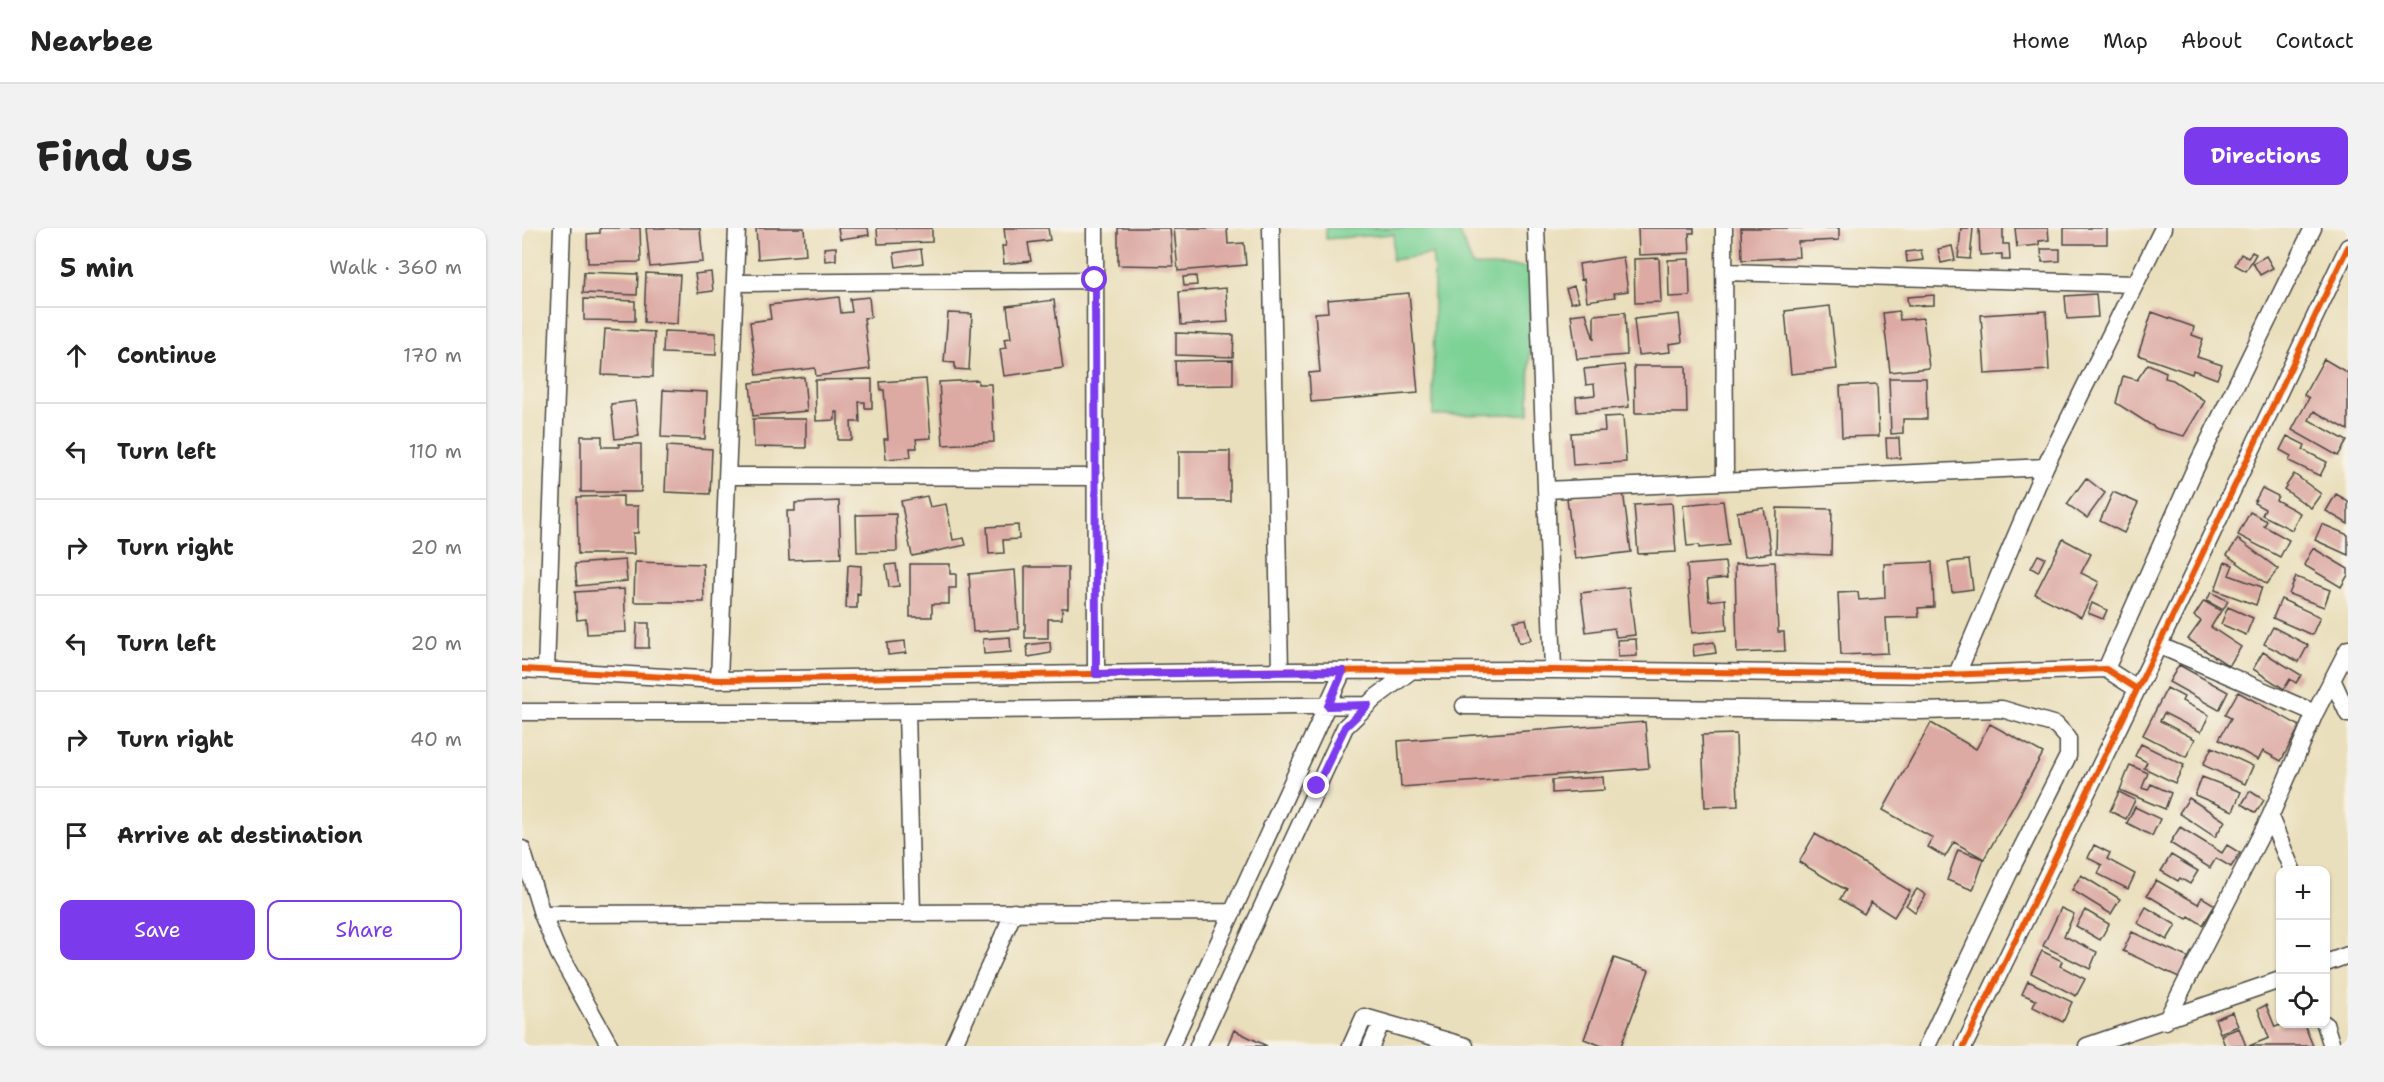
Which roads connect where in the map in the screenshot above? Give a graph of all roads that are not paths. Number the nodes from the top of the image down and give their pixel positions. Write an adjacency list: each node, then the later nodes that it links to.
1 (562, 228): 24 (street)
2 (737, 228): 12 (street)
3 (1095, 228): 11 (street)
4 (1271, 228): 26 (street)
5 (1536, 228): 18 (street)
6 (1724, 228): 10 (street)
7 (2163, 228): 13 (street)
8 (2313, 228): 23 (street)
9 (2348, 248): 19 (street)
10 (1724, 272): 13 (street); 17 (street)
11 (1095, 280): 12 (street); 16 (street)
12 (735, 283): 15 (street)
13 (2135, 284): 14 (street)
14 (2045, 467): 17 (street); 29 (street)
15 (727, 476): 16 (street); 31 (street)
16 (1096, 477): 28 (street)
17 (1725, 482): 18 (street)
18 (1546, 490): 22 (street)
19 (2157, 645): 32 (street); 38 (street)
20 (2348, 649): 30 (street)
21 (522, 669): 24 (street)
22 (1553, 669): 25 (street); 29 (street)
23 (2106, 669): 29 (street); 32 (street)
24 (546, 670): 31 (street)
25 (1412, 670): 27 (street); 33 (street)
26 (1280, 671): 27 (street); 28 (street)
27 (1343, 671): 34 (street)
28 (1096, 674): 31 (street)
29 (1957, 674)
30 (2332, 679): 38 (street); 39 (street)
31 (719, 680)
32 (2136, 689): 61 (street)
33 (1368, 705): 34 (street); 56 (street)
34 (1328, 706): 36 (street); 44 (street)
35 (1464, 706): 60 (street)
36 (907, 711): 37 (street); 45 (street)
37 (522, 712)
38 (2315, 713): 40 (street)
39 (2348, 714)
40 (2270, 817): 42 (street); 50 (street)
41 (522, 849): 46 (street)
42 (2290, 866)
43 (1014, 912): 44 (street); 45 (street); 54 (street)
44 (1233, 912): 55 (street)
45 (912, 913): 46 (street)
46 (542, 914): 53 (street)
47 (2348, 955): 48 (street)
48 (2330, 958)
49 (2276, 981): 50 (street)
50 (2166, 1021): 62 (street)
51 (1381, 1023): 57 (street); 58 (street); 59 (street)
52 (2327, 1028): 63 (street)
53 (610, 1046)
54 (953, 1046)
55 (1170, 1046)
56 (1198, 1046)
57 (1351, 1046)
58 (1371, 1046)
59 (1465, 1046)
60 (1927, 1046)
61 (1964, 1046)
62 (2087, 1046)
63 (2332, 1046)

